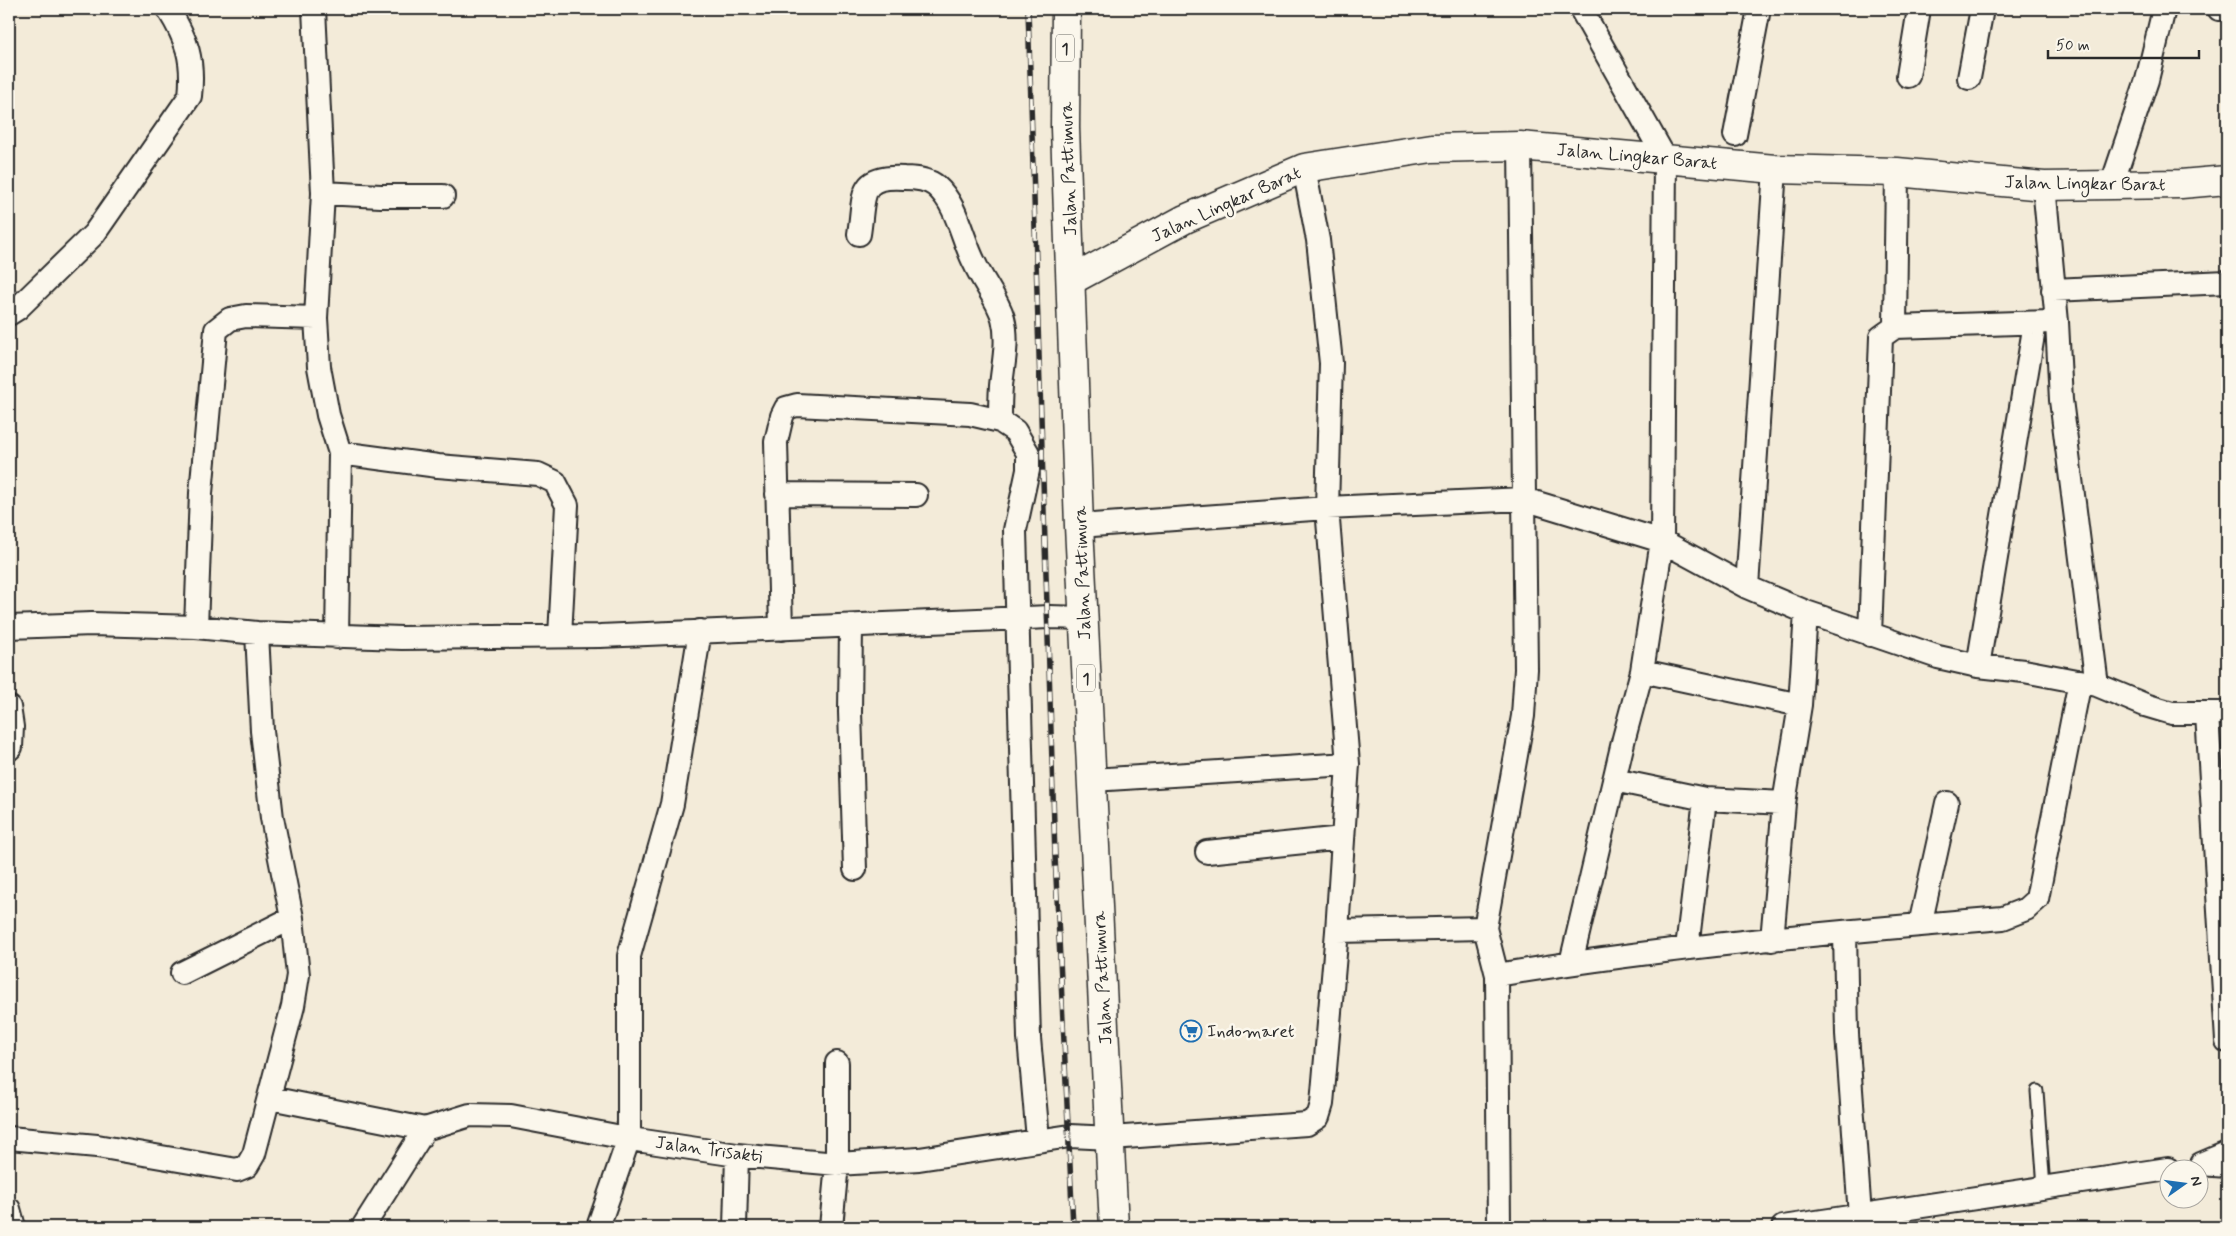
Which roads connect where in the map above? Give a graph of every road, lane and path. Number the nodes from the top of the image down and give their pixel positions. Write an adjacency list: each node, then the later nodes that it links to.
1 (168, 9): 28 (street)
2 (314, 9): 22 (street)
3 (1066, 9): 25 (main road, Jalan Pattimura / 1)
4 (1581, 9): 15 (street)
5 (1759, 9): 13 (street)
6 (1919, 9): 11 (street)
7 (1982, 9): 12 (street)
8 (2164, 9): 19 (street)
9 (2219, 9): 10 (street)
10 (2227, 9)
11 (1908, 76)
12 (1969, 78)
13 (1735, 135)
14 (1520, 146): 15 (main road, Jalan Lingkar Barat); 16 (main road, Jalan Lingkar Barat); 36 (street)
15 (1665, 158): 17 (main road, Jalan Lingkar Barat); 39 (street)
16 (1304, 168): 25 (main road, Jalan Lingkar Barat); 37 (street)
17 (1775, 169): 18 (main road, Jalan Lingkar Barat); 40 (street)
18 (1898, 172): 21 (main road, Jalan Lingkar Barat); 31 (street)
19 (2115, 176): 20 (main road, Jalan Lingkar Barat); 21 (main road, Jalan Lingkar Barat)
20 (2227, 180)
21 (2044, 186): 27 (street)
22 (324, 193): 23 (street); 29 (street)
23 (443, 196)
24 (859, 234): 32 (street)
25 (1072, 280): 38 (main road, Jalan Pattimura / 1)
26 (2227, 282): 27 (street)
27 (2053, 290): 30 (street)
28 (9, 314)
29 (316, 318): 33 (street); 46 (street)
30 (2046, 322): 31 (street); 53 (street); 55 (street)
31 (1895, 327): 50 (street)
32 (1000, 421): 34 (street); 43 (street)
33 (340, 453): 51 (street); 52 (street)
34 (777, 494): 35 (street); 47 (street)
35 (916, 495)
36 (1524, 499): 37 (street); 39 (street); 72 (street)
37 (1327, 508): 38 (street); 60 (street)
38 (1079, 526): 42 (main road, Jalan Pattimura / 1)
39 (1662, 541): 40 (street); 54 (street)
40 (1747, 587): 41 (street)
41 (1806, 612): 50 (street); 56 (street)
42 (1084, 618): 43 (street); 62 (main road, Jalan Pattimura / 1)
43 (1017, 619): 44 (street); 88 (street)
44 (850, 626): 47 (street); 69 (street)
45 (9, 627): 46 (street)
46 (196, 627): 49 (street)
47 (781, 630): 48 (street)
48 (700, 631): 51 (street); 85 (street)
49 (257, 633): 52 (street); 70 (street)
50 (1870, 634): 53 (street)
51 (560, 636): 52 (street)
52 (337, 637)
53 (1978, 666): 55 (street)
54 (1642, 671): 56 (street); 63 (street)
55 (2088, 683): 58 (street); 71 (street)
56 (1800, 705): 65 (street)
57 (9, 707): 59 (street)
58 (2217, 714): 61 (street)
59 (9, 749)
60 (1348, 764): 62 (street); 67 (street)
61 (2218, 770): 80 (street)
62 (1092, 780): 86 (main road, Jalan Pattimura / 1)
63 (1614, 780): 64 (street); 77 (street)
64 (1705, 799): 65 (street); 76 (street)
65 (1784, 803): 75 (street)
66 (1947, 803): 71 (street)
67 (1343, 838): 68 (street); 73 (street)
68 (1207, 852)
69 (855, 869)
70 (292, 922): 78 (street); 83 (street)
71 (1920, 925): 74 (street)
72 (1485, 928): 73 (street); 79 (street)
73 (1337, 931): 86 (street, Jalan Trisakti)
74 (1845, 932): 75 (street); 98 (street)
75 (1772, 940): 76 (street)
76 (1687, 948): 77 (street)
77 (1571, 962): 79 (street)
78 (182, 973)
79 (1497, 975): 105 (street)
80 (2227, 1041)
81 (837, 1062): 92 (street)
82 (2037, 1091): 96 (lane)
83 (270, 1098): 84 (street); 87 (street)
84 (412, 1126): 85 (street, Jalan Trisakti); 100 (street)
85 (629, 1138): 90 (street, Jalan Trisakti); 101 (street)
86 (1111, 1138): 88 (street, Jalan Trisakti); 104 (main road, Jalan Pattimura / 1)
87 (9, 1139)
88 (1038, 1139): 92 (street, Jalan Trisakti)
89 (2227, 1153): 91 (street)
90 (737, 1155): 92 (street, Jalan Trisakti); 102 (street)
91 (2208, 1161)
92 (837, 1164): 103 (street)
93 (2208, 1165): 94 (street)
94 (2227, 1166)
95 (2158, 1171): 96 (street)
96 (2044, 1188): 98 (street)
97 (9, 1209): 99 (street)
98 (1860, 1216): 106 (street)
99 (14, 1227)
100 (363, 1227)
101 (598, 1227)
102 (735, 1227)
103 (831, 1227)
104 (1114, 1227)
105 (1499, 1227)
106 (1783, 1227)

